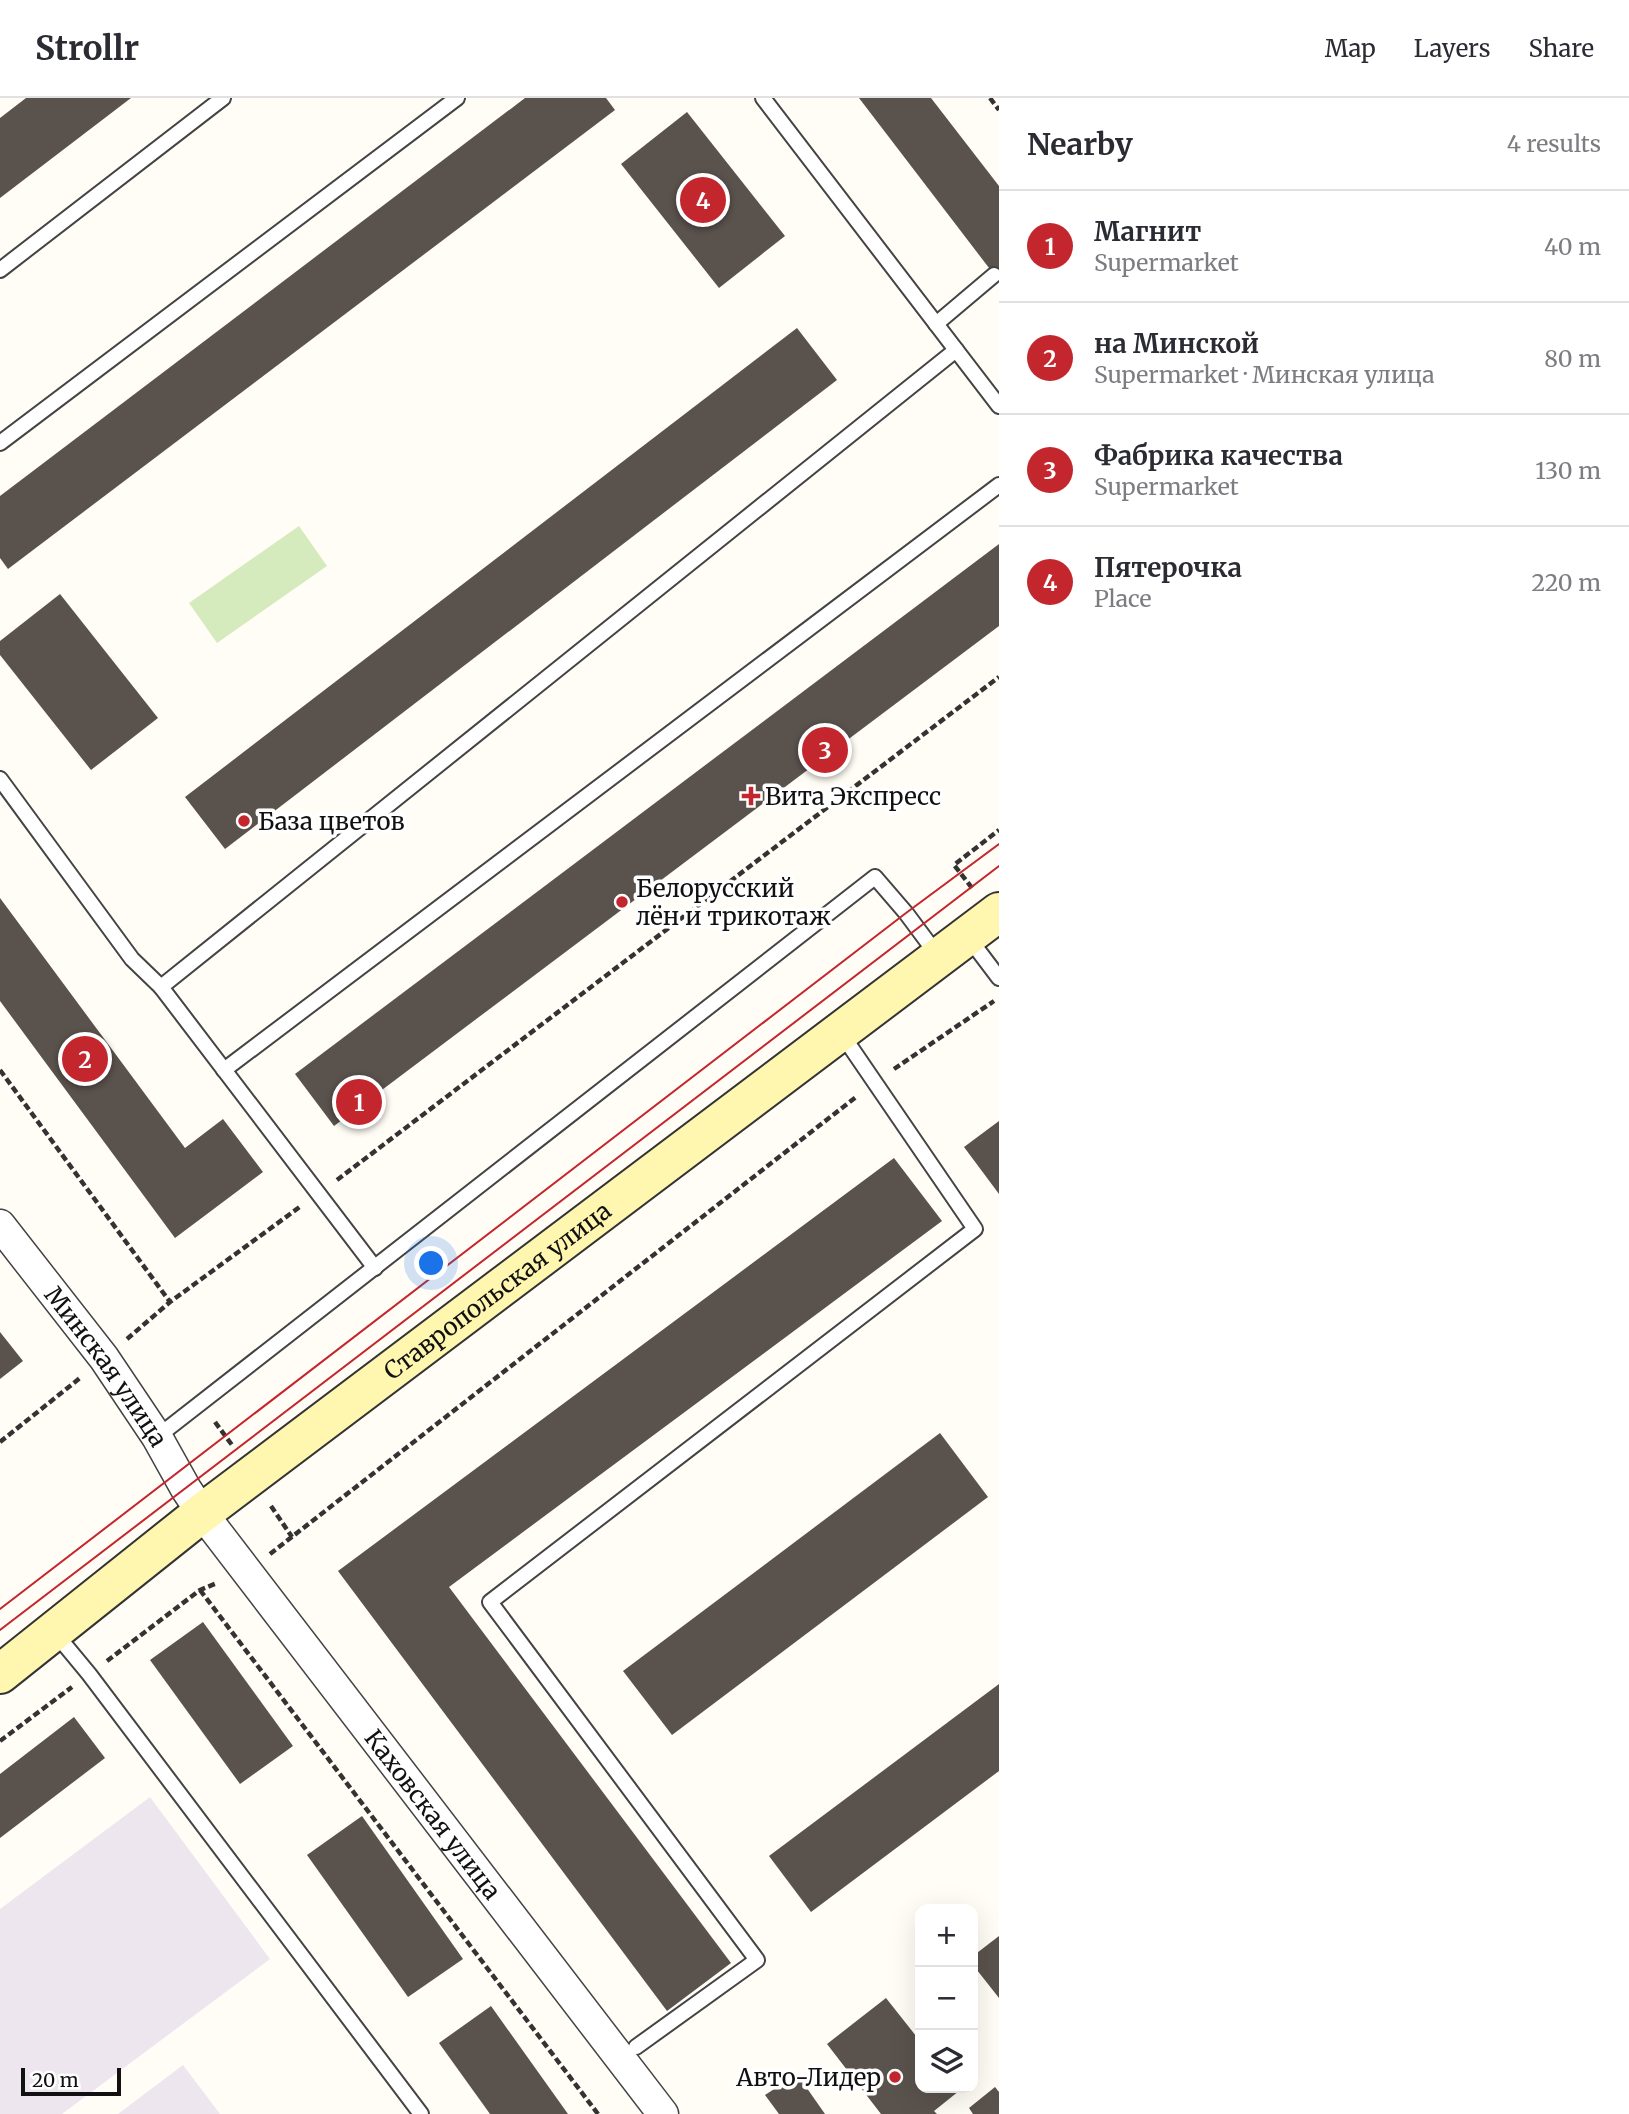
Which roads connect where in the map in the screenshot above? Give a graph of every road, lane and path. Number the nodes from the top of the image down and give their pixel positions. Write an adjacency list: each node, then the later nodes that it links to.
1 (223, 98): 6 (lane)
2 (457, 98): 11 (lane)
3 (764, 98): 8 (lane)
4 (990, 98): 5 (path)
5 (999, 110)
6 (0, 270)
7 (995, 275): 8 (lane)
8 (936, 324): 9 (lane)
9 (956, 350): 10 (lane); 18 (lane)
10 (999, 406)
11 (0, 443)
12 (999, 485): 22 (lane)
13 (999, 677): 24 (path)
14 (0, 779): 18 (lane)
15 (999, 830): 16 (path)
16 (975, 930): 17 (lane); 20 (street, Ставропольская улица); 26 (lane)
17 (999, 978)
18 (161, 987): 22 (lane)
19 (999, 997): 23 (path)
20 (840, 1032): 23 (lane); 31 (street, Ставропольская улица)
21 (0, 1070): 27 (path)
22 (224, 1070): 24 (lane)
23 (875, 1082): 32 (path); 38 (lane)
24 (318, 1195): 26 (lane); 27 (path)
25 (1, 1228): 28 (street, Минская улица)
26 (374, 1268): 29 (lane)
27 (170, 1302): 28 (path)
28 (104, 1358): 29 (street, Минская улица); 30 (path)
29 (158, 1437): 31 (street, Минская улица)
30 (0, 1442)
31 (202, 1513): 32 (street, Каховская улица); 34 (street, Ставропольская улица)
32 (246, 1571): 33 (path); 41 (street, Каховская улица)
33 (200, 1590): 36 (path); 40 (path)
34 (54, 1631): 35 (street, Ставропольская улица); 36 (lane)
35 (0, 1674)
36 (89, 1674): 37 (path); 39 (lane)
37 (0, 1741)
38 (636, 2047)
39 (421, 2114)
40 (598, 2114)
41 (663, 2114)

